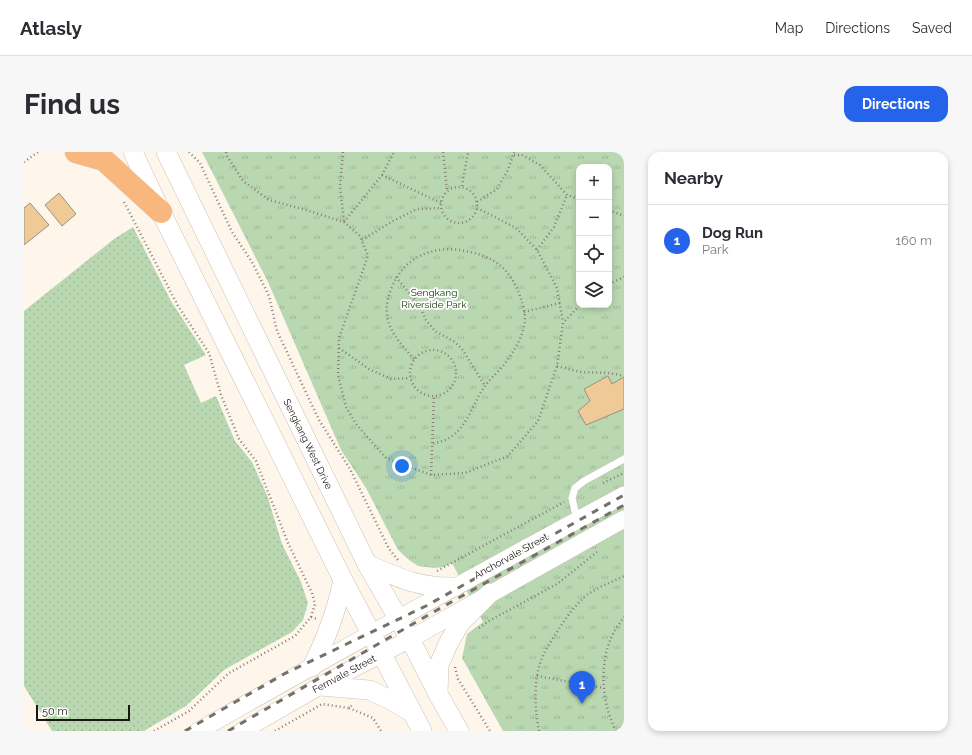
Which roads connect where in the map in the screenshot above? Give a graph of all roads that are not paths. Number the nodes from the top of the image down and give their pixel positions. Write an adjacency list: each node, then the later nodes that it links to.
1 (76, 152): 4 (highway)
2 (133, 152): 4 (main road)
3 (166, 152): 9 (main road, Sengkang West Drive)
4 (160, 212): 10 (main road)
5 (624, 459): 8 (lane)
6 (624, 495): 8 (street, Anchorvale Street)
7 (624, 519): 12 (street)
8 (577, 520): 11 (street, Anchorvale Street)
9 (367, 564): 11 (main road); 15 (main road, Sengkang West Drive)
10 (343, 580): 16 (main road); 19 (main road)
11 (454, 587): 13 (street, Anchorvale Street)
12 (490, 593): 14 (street); 21 (main road)
13 (435, 598): 14 (street); 15 (street, Anchorvale Street)
14 (446, 618): 17 (street, Fernvale Street)
15 (398, 619): 16 (street); 17 (main road, Sengkang West Drive)
16 (371, 635): 18 (main road); 19 (street)
17 (410, 639): 18 (street, Fernvale Street); 21 (main road, Sengkang West Drive)
18 (381, 654): 20 (street, Fernvale Street); 22 (main road)
19 (312, 667): 23 (street)
20 (320, 686): 22 (main road); 24 (street, Fernvale Street)
21 (438, 694): 26 (main road, Sengkang West Drive)
22 (411, 712): 25 (main road)
23 (198, 731)
24 (242, 731)
25 (422, 731)
26 (459, 731)

